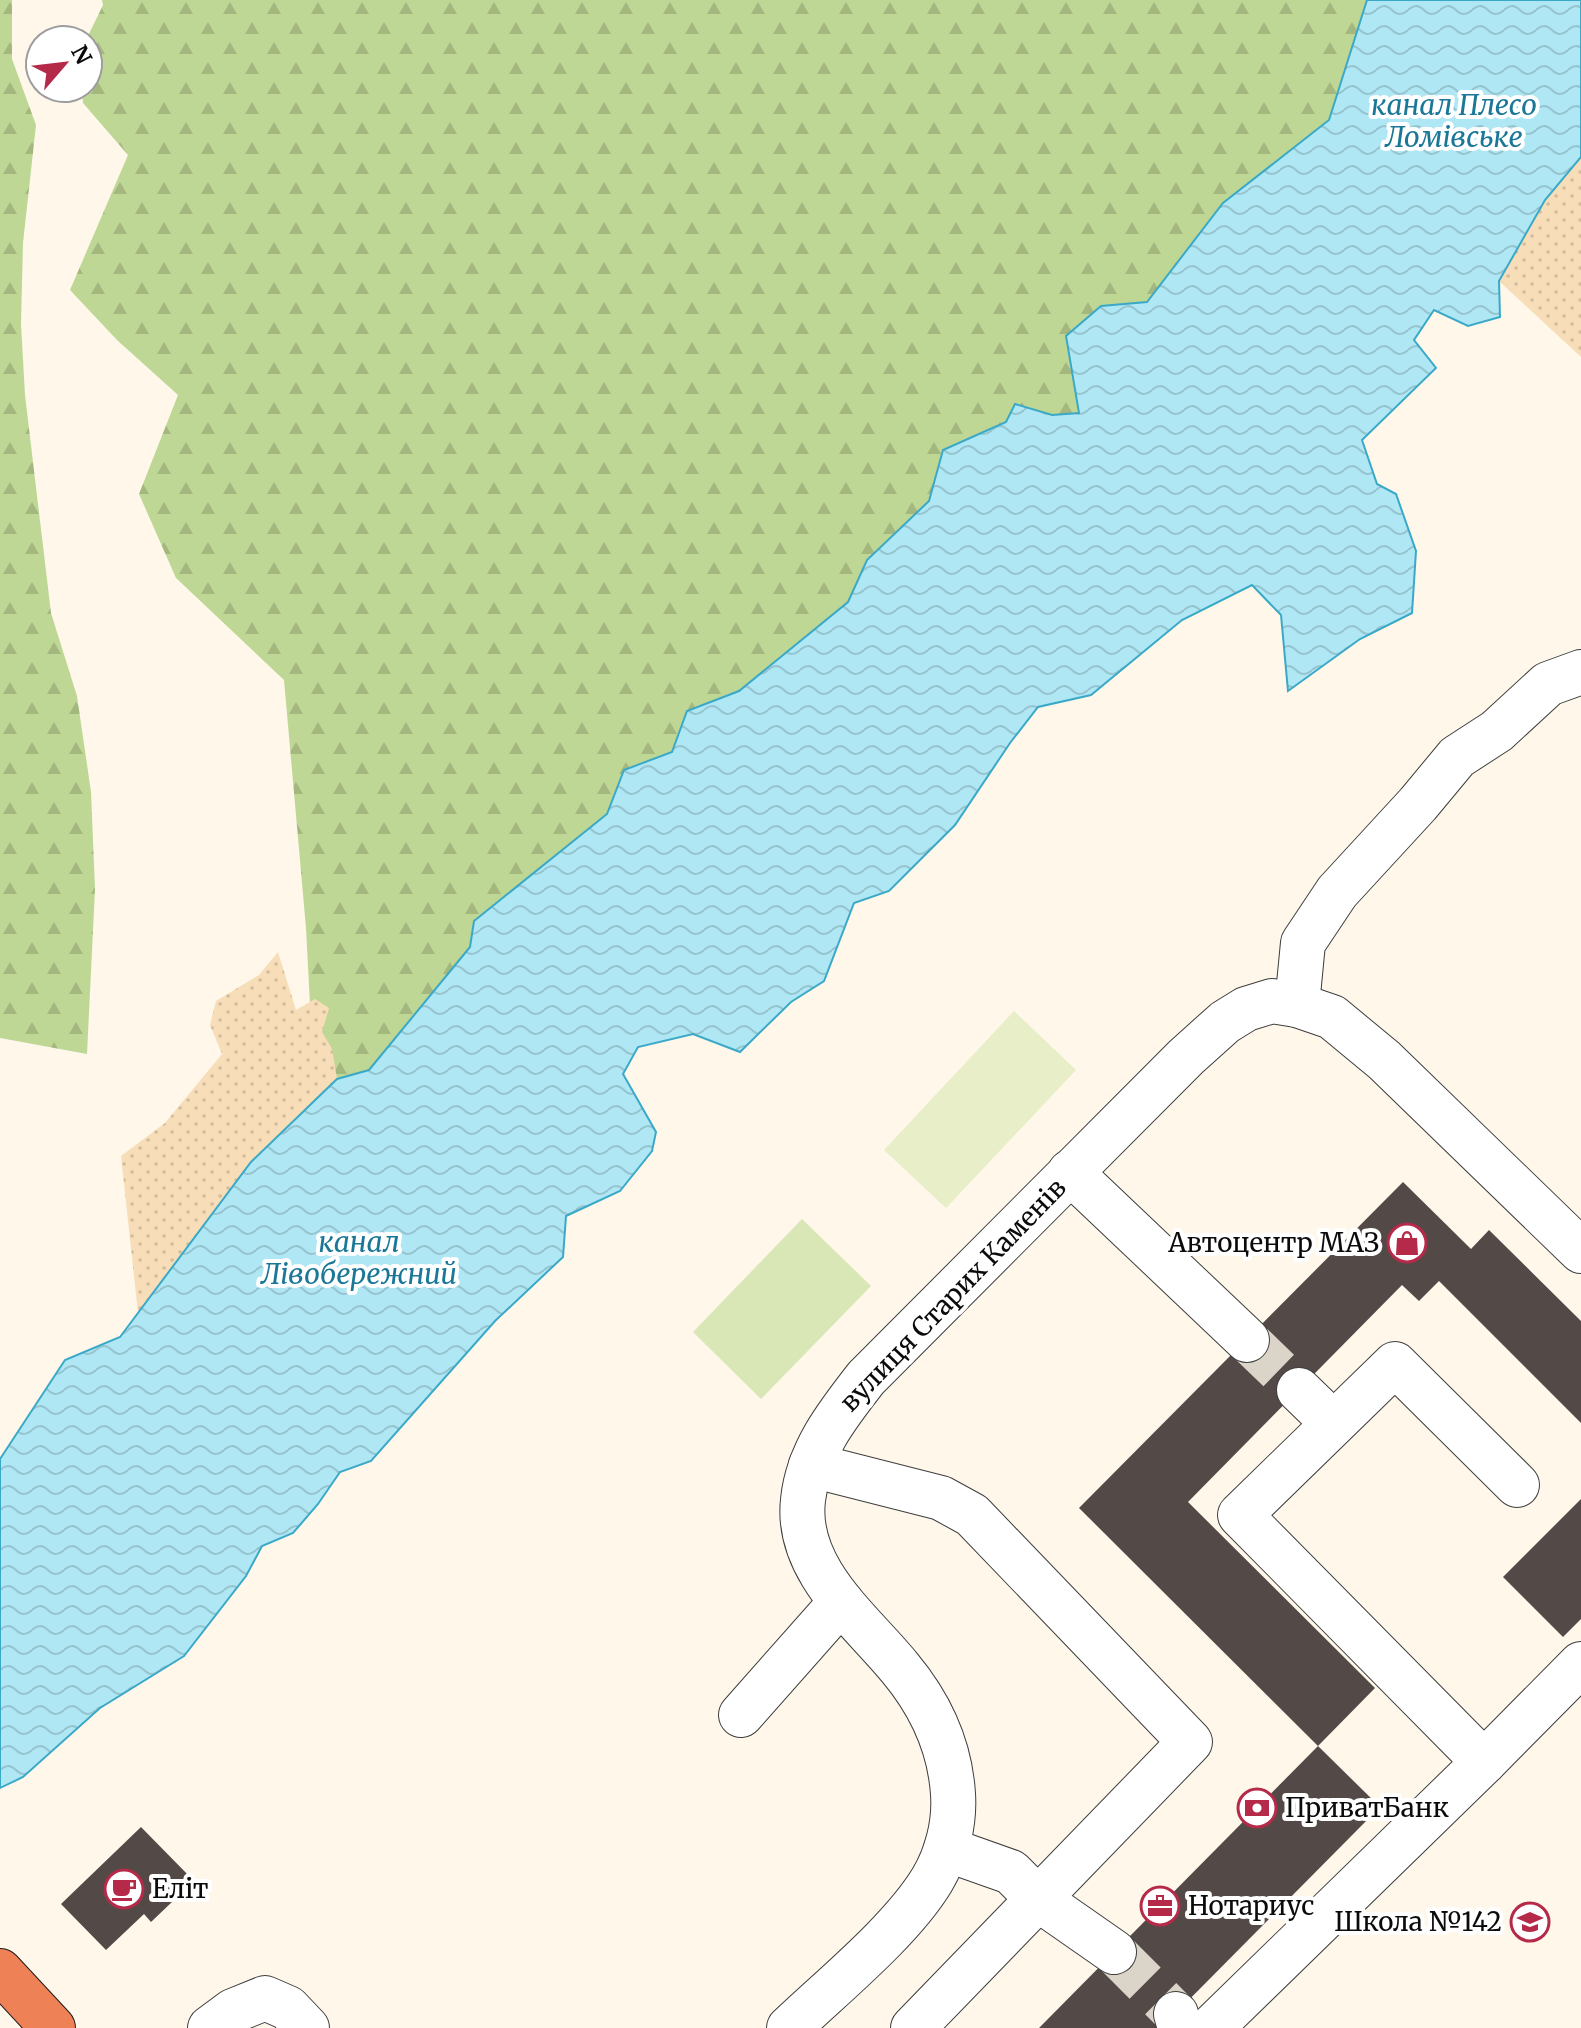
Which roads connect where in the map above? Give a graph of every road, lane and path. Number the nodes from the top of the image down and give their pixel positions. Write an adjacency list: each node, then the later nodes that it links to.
1 (1581, 672): 2 (street)
2 (1297, 1005): 3 (street, вулиця Старих Каменів); 4 (street)
3 (1070, 1172): 5 (street); 8 (street, вулиця Старих Каменів)
4 (1581, 1251)
5 (1247, 1340)
6 (1299, 1390): 7 (street)
7 (1333, 1423): 9 (street); 13 (street)
8 (811, 1465): 10 (street, вулиця Старих Каменів); 15 (street)
9 (1517, 1485)
10 (841, 1602): 12 (street); 14 (street, вулиця Старих Каменів)
11 (1581, 1664): 13 (street)
12 (741, 1715)
13 (1484, 1762): 19 (street)
14 (946, 1849): 15 (street); 18 (street, вулиця Старих Каменів)
15 (1038, 1899): 16 (street); 23 (street)
16 (1114, 1952)
17 (0, 1971): 21 (highway)
18 (810, 2021)
19 (1189, 2023)
20 (214, 2027): 22 (street)
21 (53, 2028)
22 (307, 2028)
23 (913, 2028)

